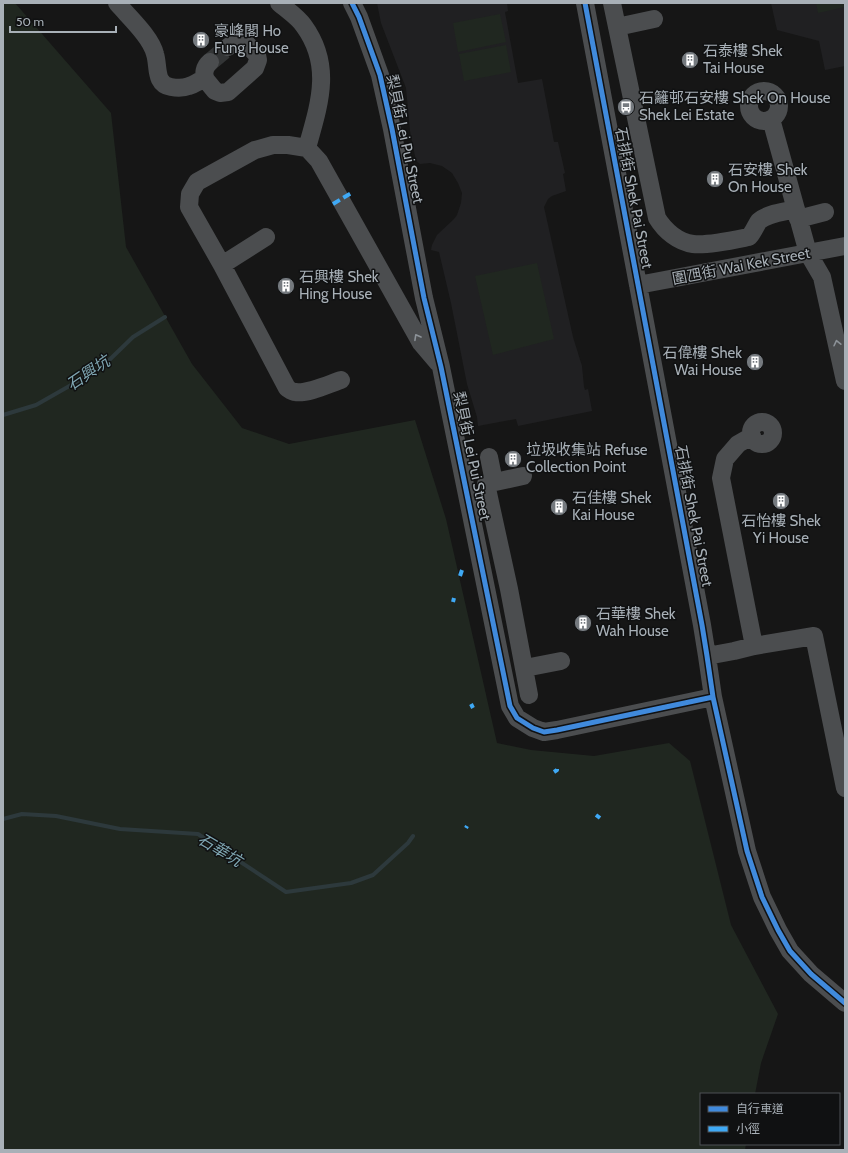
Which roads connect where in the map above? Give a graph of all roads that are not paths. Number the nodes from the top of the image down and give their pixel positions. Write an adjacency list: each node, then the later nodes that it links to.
1 (117, 3): 10 (street)
2 (279, 3): 12 (street)
3 (612, 5): 5 (street); 7 (street)
4 (358, 8): 20 (street, 梨貝街 Lei Pui Street)
5 (586, 8): 19 (street, 石排街 Shek Pai Street)
6 (654, 19): 7 (street)
7 (617, 27): 14 (street)
8 (228, 46): 10 (street)
9 (210, 62): 10 (street)
10 (206, 80)
11 (771, 119): 14 (street)
12 (307, 148): 18 (street); 21 (street)
13 (825, 212): 14 (street)
14 (797, 214): 17 (street)
15 (266, 237): 18 (street)
16 (845, 246): 17 (street, 圍乪街 Wai Kek Street)
17 (808, 253): 19 (street, 圍乪街 Wai Kek Street); 24 (street, one-way to 17)
18 (222, 265): 23 (street)
19 (638, 285): 32 (street, 石排街 Shek Pai Street)
20 (424, 298): 21 (street); 22 (street, 梨貝街 Lei Pui Street)
21 (399, 302): 22 (street, one-way to 21)
22 (442, 367): 30 (street, 梨貝街 Lei Pui Street)
23 (341, 380)
24 (845, 381)
25 (752, 436): 31 (street)
26 (489, 457): 28 (street)
27 (523, 476): 28 (street)
28 (494, 482): 29 (street)
29 (509, 589): 30 (street); 34 (street)
30 (488, 594): 36 (street, 梨貝街 Lei Pui Street)
31 (754, 646): 32 (street); 37 (street)
32 (707, 656): 36 (street, 石排街 Shek Pai Street)
33 (561, 661): 34 (street)
34 (525, 668): 35 (street)
35 (529, 695)
36 (713, 697): 38 (street, 石排街 Shek Pai Street)
37 (845, 788)
38 (845, 1003)

